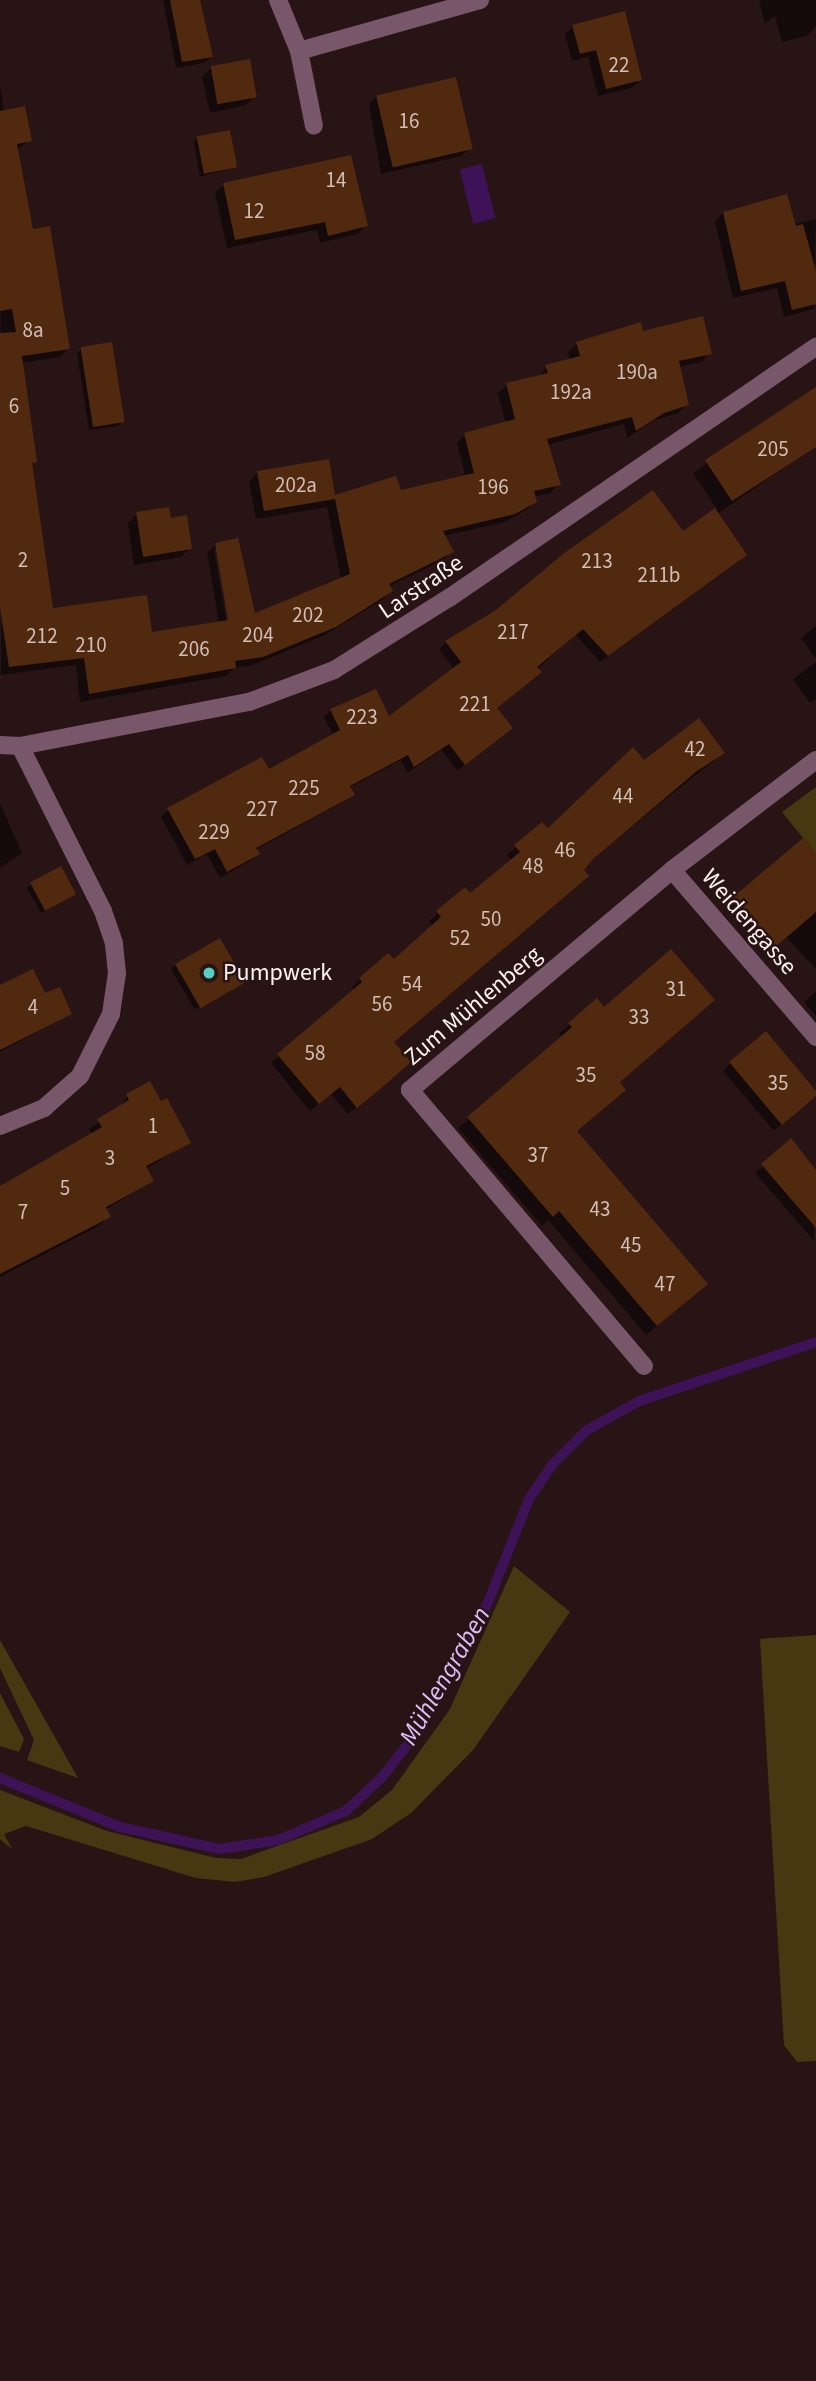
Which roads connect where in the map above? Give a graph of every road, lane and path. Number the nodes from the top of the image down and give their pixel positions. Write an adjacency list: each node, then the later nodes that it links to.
1 (278, 0): 3 (street)
2 (480, 0): 3 (street)
3 (299, 51): 4 (street)
4 (314, 126)
5 (816, 347): 7 (street, Larstraße)
6 (0, 745): 7 (street, Larstraße)
7 (20, 746): 11 (street)
8 (816, 760): 9 (street, Zum Mühlenberg)
9 (672, 870): 10 (street, Weidengasse); 12 (street, Zum Mühlenberg)
10 (816, 1037)
11 (0, 1126)
12 (644, 1366)

